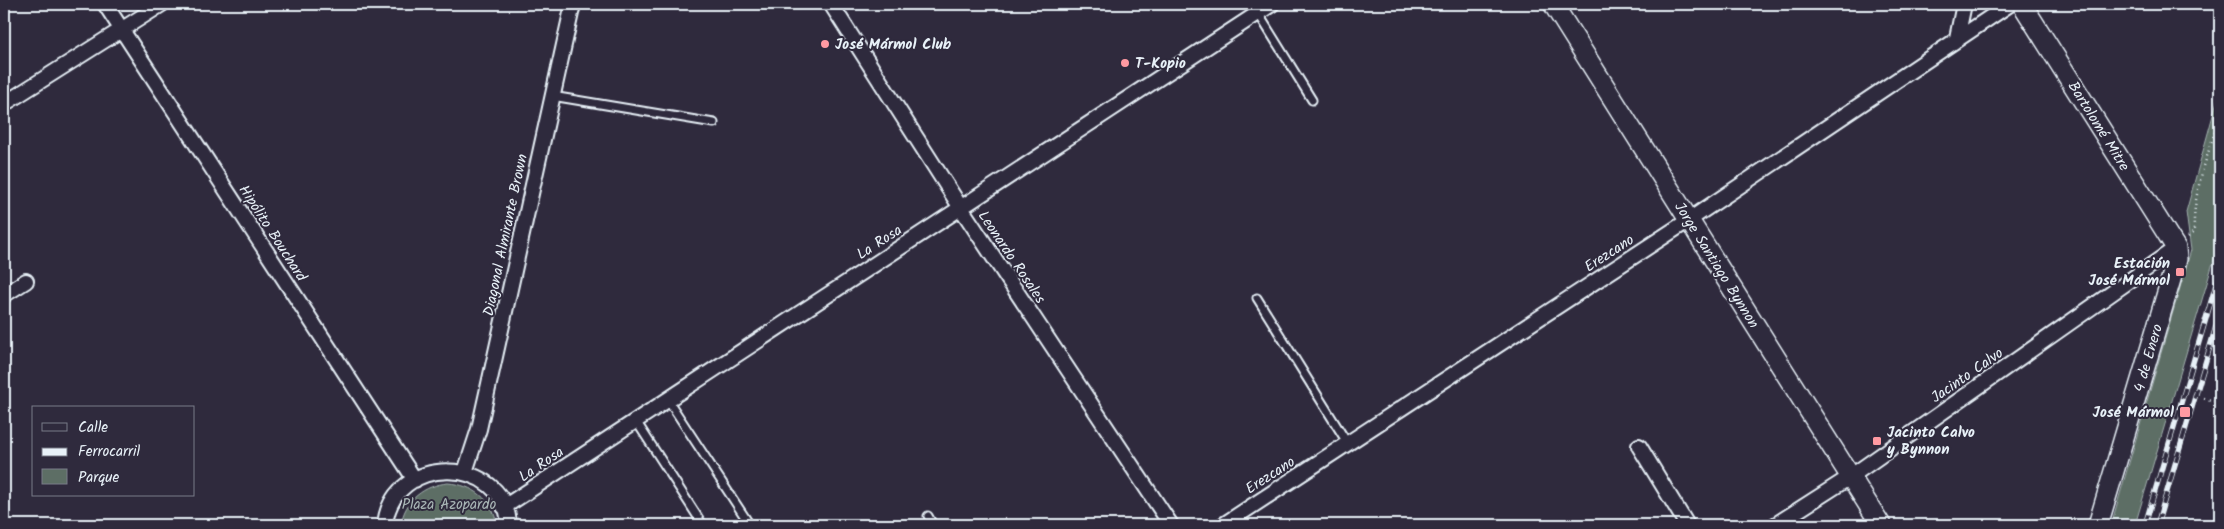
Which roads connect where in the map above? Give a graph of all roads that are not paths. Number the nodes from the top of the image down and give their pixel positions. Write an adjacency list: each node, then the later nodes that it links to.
1 (105, 4): 11 (street, Hipólito Bouchard)
2 (162, 4): 11 (street)
3 (573, 4): 13 (street, Diagonal Almirante Brown)
4 (831, 4): 17 (street, Leonardo Rosales)
5 (1272, 4): 10 (street, La Rosa)
6 (1553, 4): 18 (street, Jorge Santiago Bynnon)
7 (1964, 4): 12 (street)
8 (2010, 4): 12 (street, Erezcano)
9 (2022, 4): 19 (street, Bartolomé Mitre)
10 (1258, 13): 14 (lane); 17 (street, La Rosa)
11 (122, 30): 15 (street); 29 (street, Hipólito Bouchard)
12 (1957, 38): 18 (street, Erezcano)
13 (552, 96): 16 (lane); 27 (street, Diagonal Almirante Brown)
14 (1312, 100)
15 (4, 104)
16 (714, 123)
17 (961, 208): 23 (street, La Rosa); 37 (street, Leonardo Rosales)
18 (1689, 220): 25 (street, Erezcano); 28 (street, Jorge Santiago Bynnon)
19 (2176, 248): 28 (street, Jacinto Calvo); 42 (street, 4 de Enero)
20 (26, 281): 21 (street)
21 (4, 295)
22 (1257, 298): 25 (lane)
23 (668, 400): 24 (street, La Rosa); 35 (lane)
24 (636, 421): 30 (street, La Rosa); 34 (lane)
25 (1348, 444): 38 (street, Erezcano)
26 (1639, 446): 39 (street)
27 (465, 472): 29 (street); 30 (street)
28 (1850, 477): 40 (street, Jacinto Calvo); 41 (street, Jorge Santiago Bynnon)
29 (415, 480): 32 (street)
30 (504, 507): 33 (street)
31 (928, 516): 36 (lane)
32 (385, 525)
33 (509, 525)
34 (703, 525)
35 (750, 525)
36 (933, 525)
37 (1171, 525)
38 (1223, 525)
39 (1687, 525)
40 (1776, 525)
41 (1881, 525)
42 (2098, 525)

